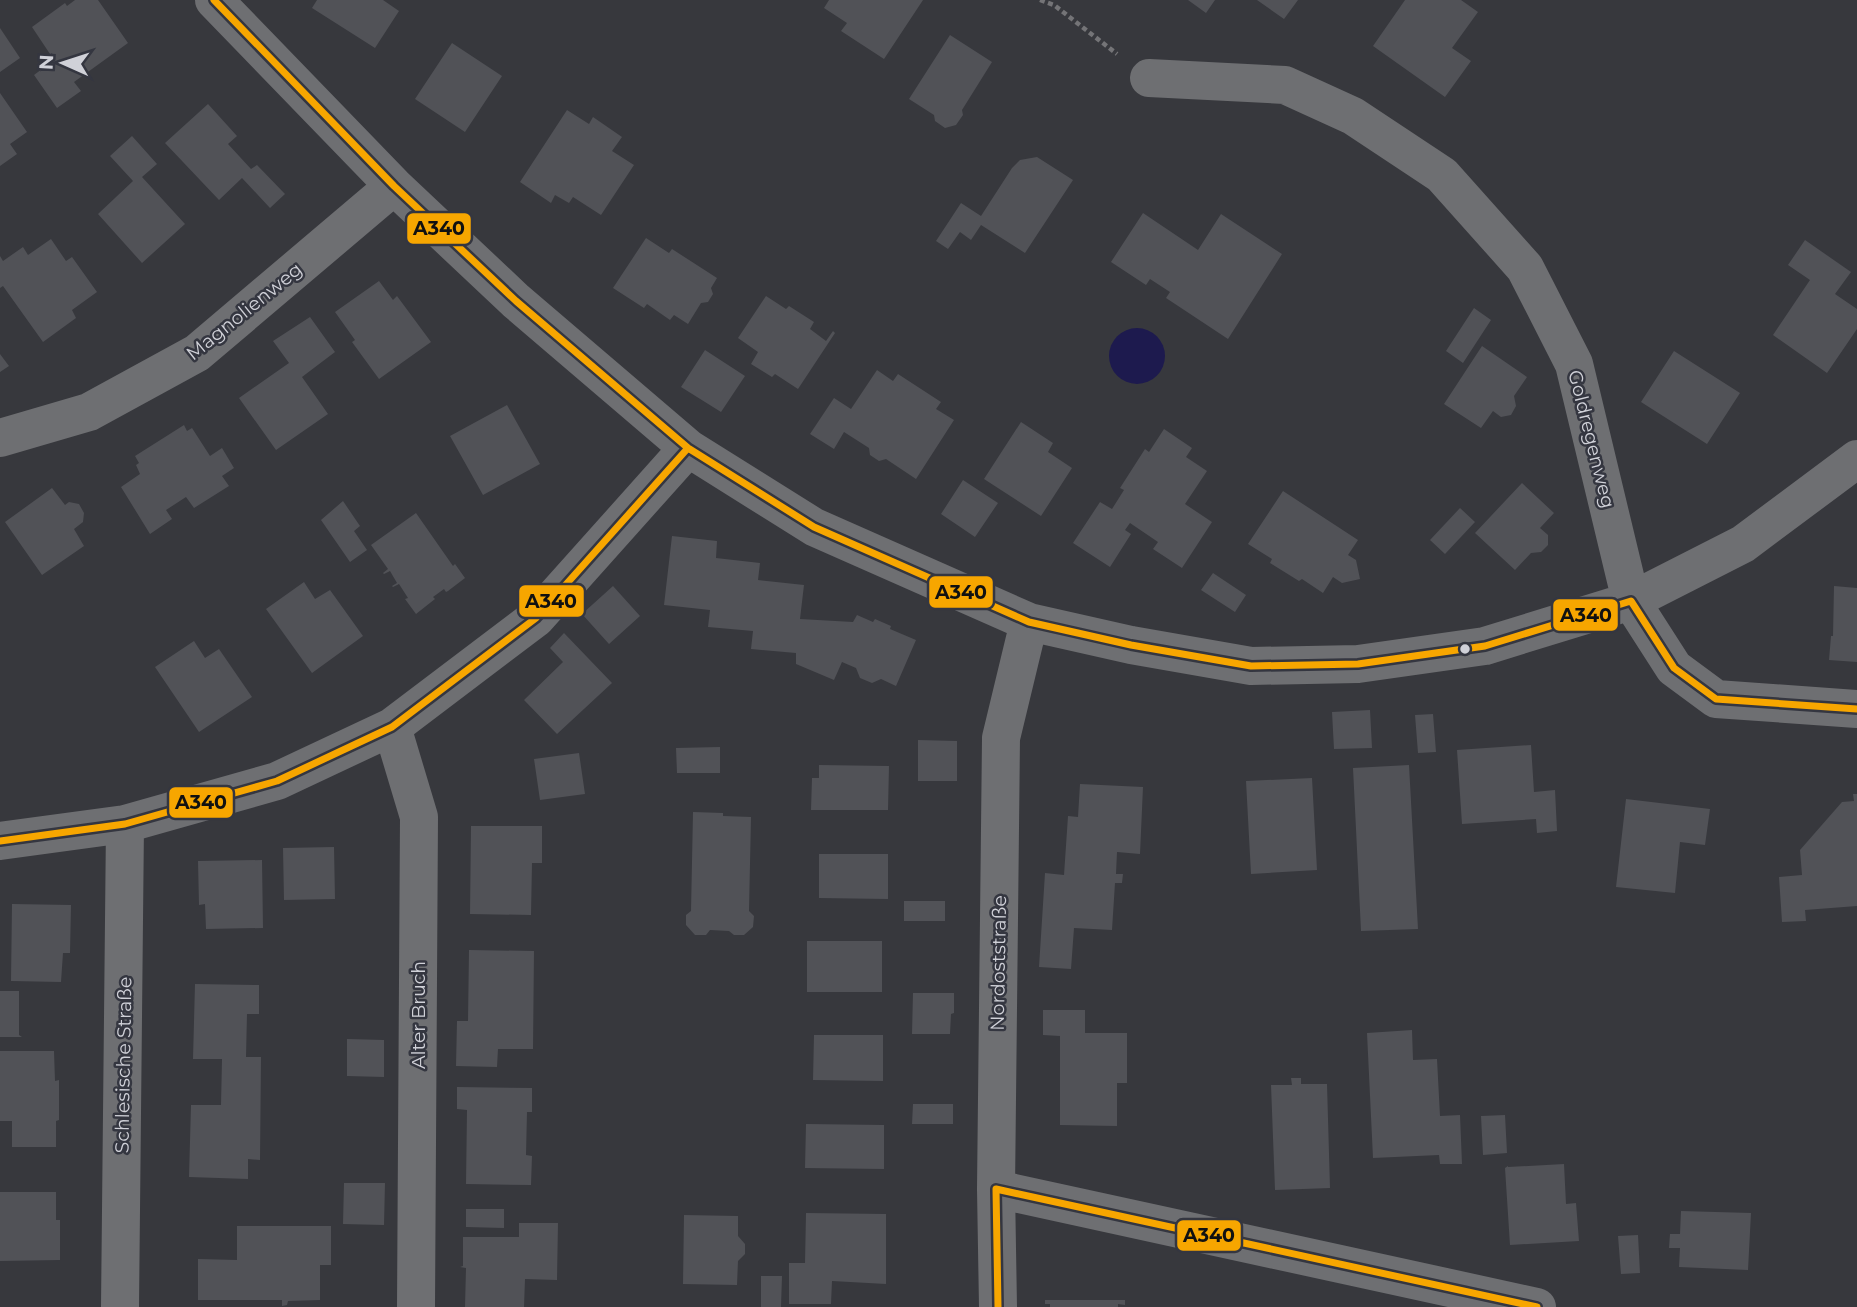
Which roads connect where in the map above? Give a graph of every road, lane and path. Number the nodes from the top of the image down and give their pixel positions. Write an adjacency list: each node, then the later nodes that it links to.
1 (214, 0): 4 (street)
2 (1040, 0): 3 (path)
3 (1149, 78): 8 (street, Goldregenweg)
4 (394, 186): 5 (street, Magnolienweg); 6 (street)
5 (0, 438)
6 (688, 448): 9 (street); 11 (street)
7 (1857, 459): 8 (street)
8 (1631, 601): 9 (street); 10 (street, Goldregenweg)
9 (1029, 622): 14 (street, Nordoststraße)
10 (1857, 709)
11 (392, 727): 12 (street); 16 (street, Alter Bruch)
12 (125, 824): 13 (street); 15 (street, Schlesische Straße)
13 (0, 841)
14 (996, 1189): 17 (street, Nordoststraße); 18 (street)
15 (121, 1307)
16 (416, 1307)
17 (998, 1307)
18 (1537, 1307)

